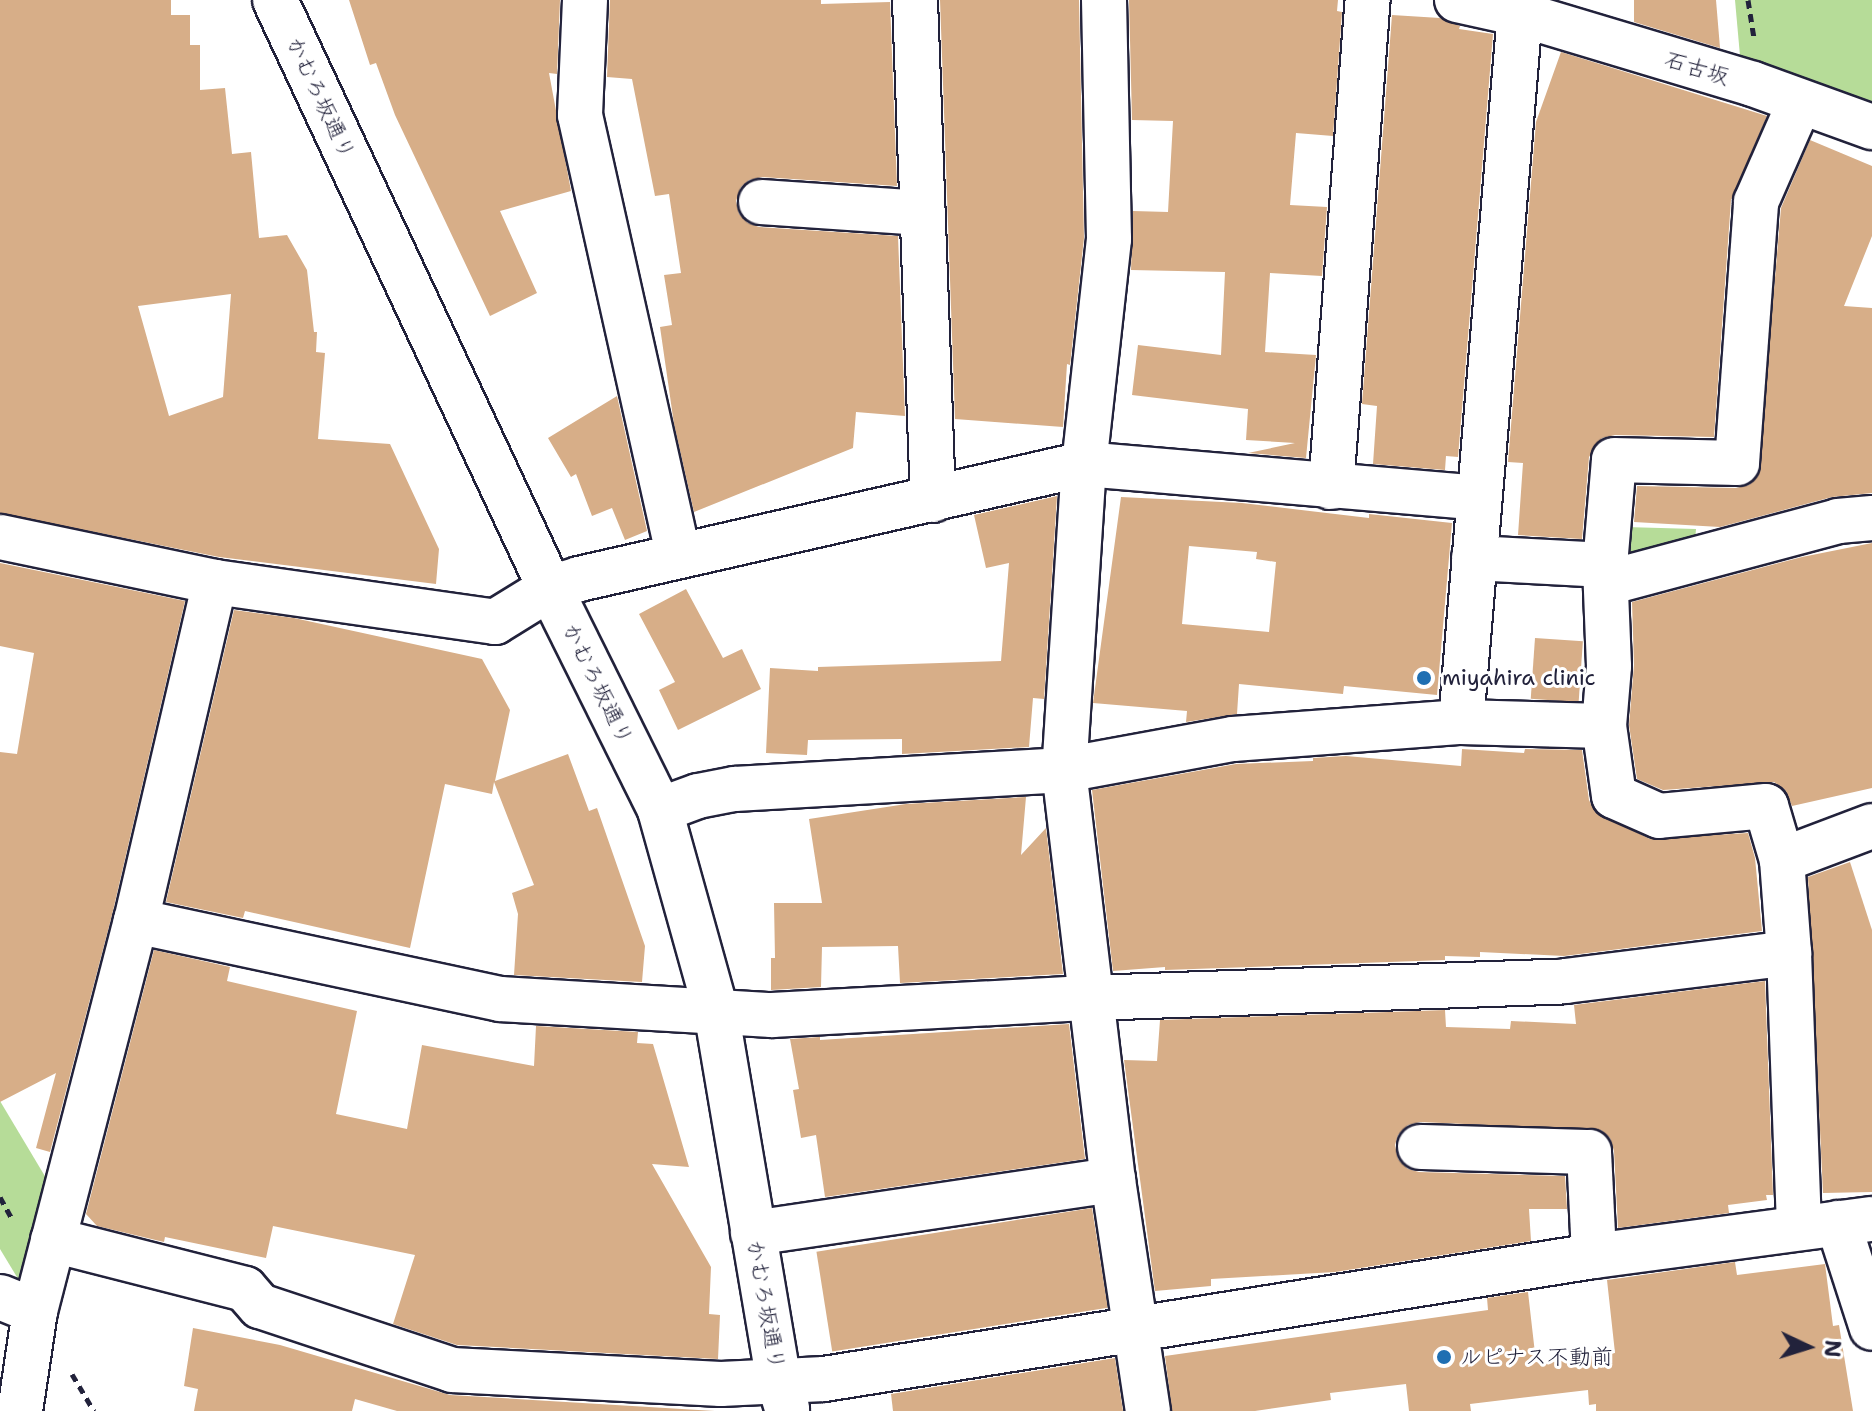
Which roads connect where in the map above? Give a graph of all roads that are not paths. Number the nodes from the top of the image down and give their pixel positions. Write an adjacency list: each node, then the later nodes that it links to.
1 (275, 0): 21 (street, かむろ坂通り)
2 (585, 0): 17 (street)
3 (915, 0): 10 (street)
4 (1104, 0): 11 (street)
5 (1368, 0): 12 (street)
6 (1485, 5): 7 (street, 石古坂); 13 (street)
7 (1800, 102): 8 (street, 石古坂); 19 (street)
8 (1872, 127)
9 (761, 202): 10 (street)
10 (923, 213): 14 (street)
11 (1084, 464): 12 (street); 14 (street); 24 (street)
12 (1331, 487): 13 (street)
13 (1479, 498): 18 (street)
14 (933, 500): 17 (street)
15 (1872, 518): 19 (street)
16 (0, 537): 20 (street)
17 (678, 555): 21 (street)
18 (1474, 558): 19 (street); 22 (street)
19 (1606, 574): 23 (street)
20 (215, 582): 21 (street); 28 (street)
21 (550, 588): 25 (street, かむろ坂通り)
22 (1461, 722): 23 (street); 24 (street)
23 (1604, 726): 27 (street)
24 (1064, 770): 25 (street); 30 (street)
25 (660, 810): 31 (street, かむろ坂通り)
26 (1872, 826): 27 (street)
27 (1782, 860): 29 (street)
28 (136, 921): 31 (street); 36 (street)
29 (1789, 953): 30 (street); 34 (street)
30 (1090, 998): 31 (street); 33 (street)
31 (716, 1010): 35 (street, かむろ坂通り)
32 (1420, 1147): 37 (street)
33 (1113, 1180): 35 (street); 40 (street)
34 (1836, 1223): 37 (street); 39 (street)
35 (753, 1233): 41 (street, かむろ坂通り)
36 (53, 1240): 38 (street); 41 (street)
37 (1594, 1256): 40 (street)
38 (18, 1304): 42 (street)
39 (1872, 1328)
40 (1135, 1331): 41 (street); 43 (street)
41 (783, 1396)
42 (13, 1408)
43 (1148, 1411)

